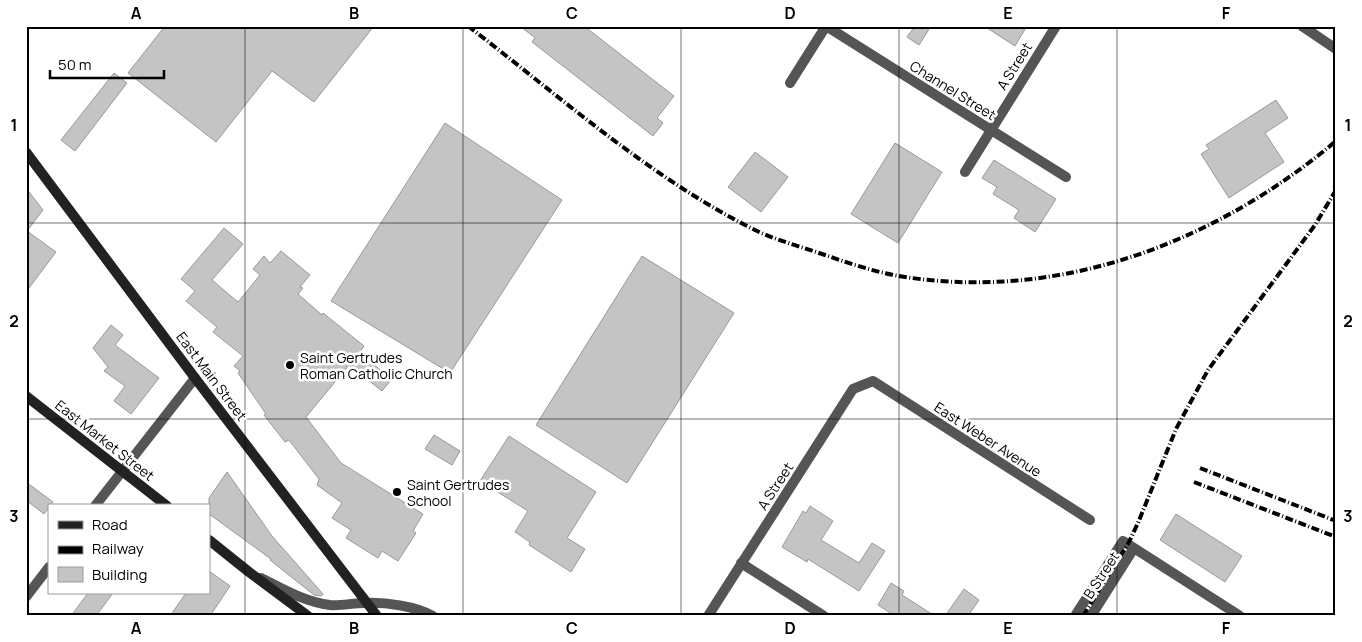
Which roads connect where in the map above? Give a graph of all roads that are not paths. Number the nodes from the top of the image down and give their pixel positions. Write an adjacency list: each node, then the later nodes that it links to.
1 (826, 26): 5 (street); 6 (street, Channel Street)
2 (1056, 26): 6 (street, A Street)
3 (1302, 26): 4 (street)
4 (1336, 49)
5 (790, 83)
6 (990, 130): 8 (street, A Street); 9 (street, Channel Street)
7 (26, 152): 10 (main road, East Main Street)
8 (964, 172)
9 (1066, 178)
10 (195, 378): 13 (street); 23 (main road, East Main Street)
11 (873, 381): 16 (street, East Weber Avenue); 19 (street, A Street)
12 (26, 396): 13 (main road, East Market Street)
13 (122, 470): 14 (street); 15 (main road, East Market Street)
14 (96, 504)
15 (164, 504)
16 (1090, 520)
17 (210, 541): 21 (main road)
18 (1134, 548): 29 (street); 30 (street, B Street); 31 (street)
19 (742, 564): 27 (street, A Street); 28 (street)
20 (48, 568): 22 (street)
21 (249, 572): 23 (street); 24 (main road)
22 (26, 597)
23 (367, 603): 25 (main road, East Main Street); 26 (street)
24 (308, 616)
25 (377, 616)
26 (433, 616)
27 (708, 616)
28 (824, 616)
29 (1075, 616)
30 (1091, 616)
31 (1240, 616)

